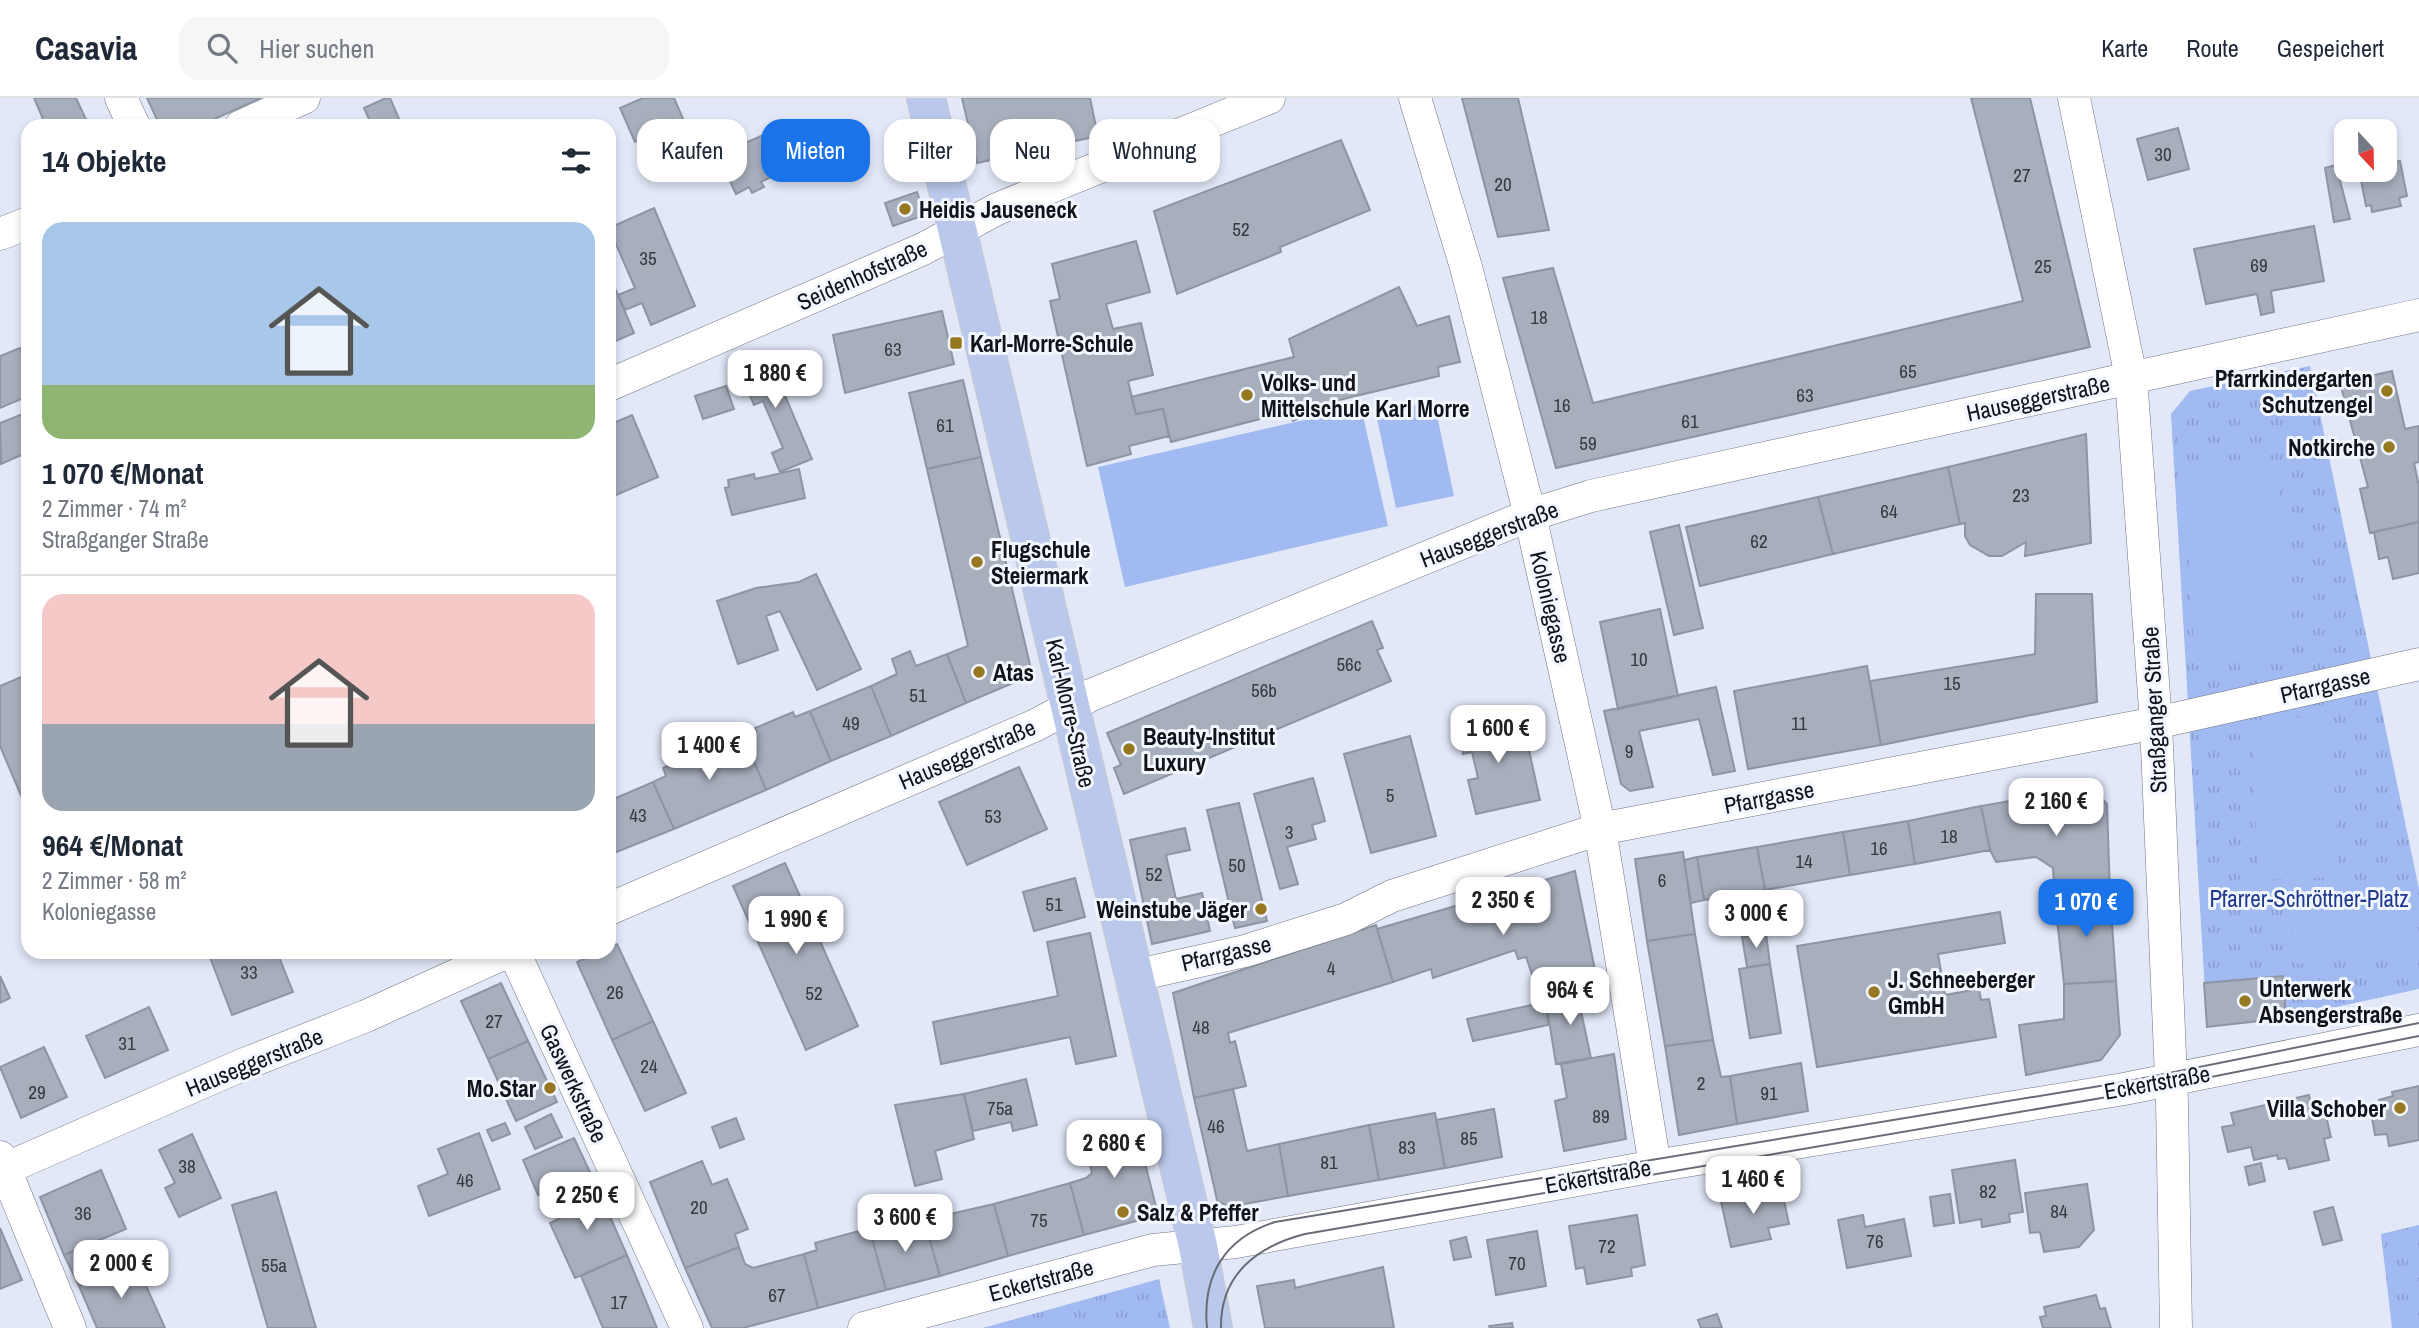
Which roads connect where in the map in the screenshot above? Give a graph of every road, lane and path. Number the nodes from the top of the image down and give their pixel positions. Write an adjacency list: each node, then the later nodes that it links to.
1 (121, 98): 7 (street)
2 (304, 98): 8 (street)
3 (926, 98): 10 (main road, Karl-Morre-Straße)
4 (1269, 98): 10 (street, Seidenhofstraße)
5 (1415, 98): 15 (street, Koloniegasse)
6 (2074, 98): 13 (street, Straßganger Straße)
7 (131, 119)
8 (257, 119)
9 (21, 226): 11 (street)
10 (957, 229): 14 (street, Seidenhofstraße); 17 (main road, Karl-Morre-Straße)
11 (0, 234)
12 (2419, 314): 13 (street, Hauseggerstraße)
13 (2131, 377): 15 (street, Hauseggerstraße); 18 (street, Straßganger Straße)
14 (616, 382)
15 (1530, 514): 17 (street, Hauseggerstraße); 19 (street, Koloniegasse)
16 (2419, 664): 18 (street, Pfarrgasse)
17 (1071, 709): 20 (street, Hauseggerstraße); 23 (main road, Karl-Morre-Straße)
18 (2156, 723): 19 (street, Pfarrgasse); 25 (street, Straßganger Straße)
19 (1600, 829): 23 (street, Pfarrgasse); 27 (street, Koloniegasse)
20 (616, 906)
21 (492, 959): 26 (street, Hauseggerstraße)
22 (517, 959): 30 (street, Gaswerkstraße)
23 (1133, 976): 28 (main road, Karl-Morre-Straße)
24 (2419, 1030): 25 (street, Eckertstraße)
25 (2171, 1080): 27 (street, Eckertstraße); 33 (street, Straßganger Straße)
26 (2, 1165): 29 (street)
27 (1655, 1166): 28 (street, Eckertstraße)
28 (1198, 1246): 31 (street, Eckertstraße); 32 (main road, Karl-Morre-Straße)
29 (70, 1328)
30 (687, 1328)
31 (864, 1328)
32 (1213, 1328)
33 (2176, 1328)

